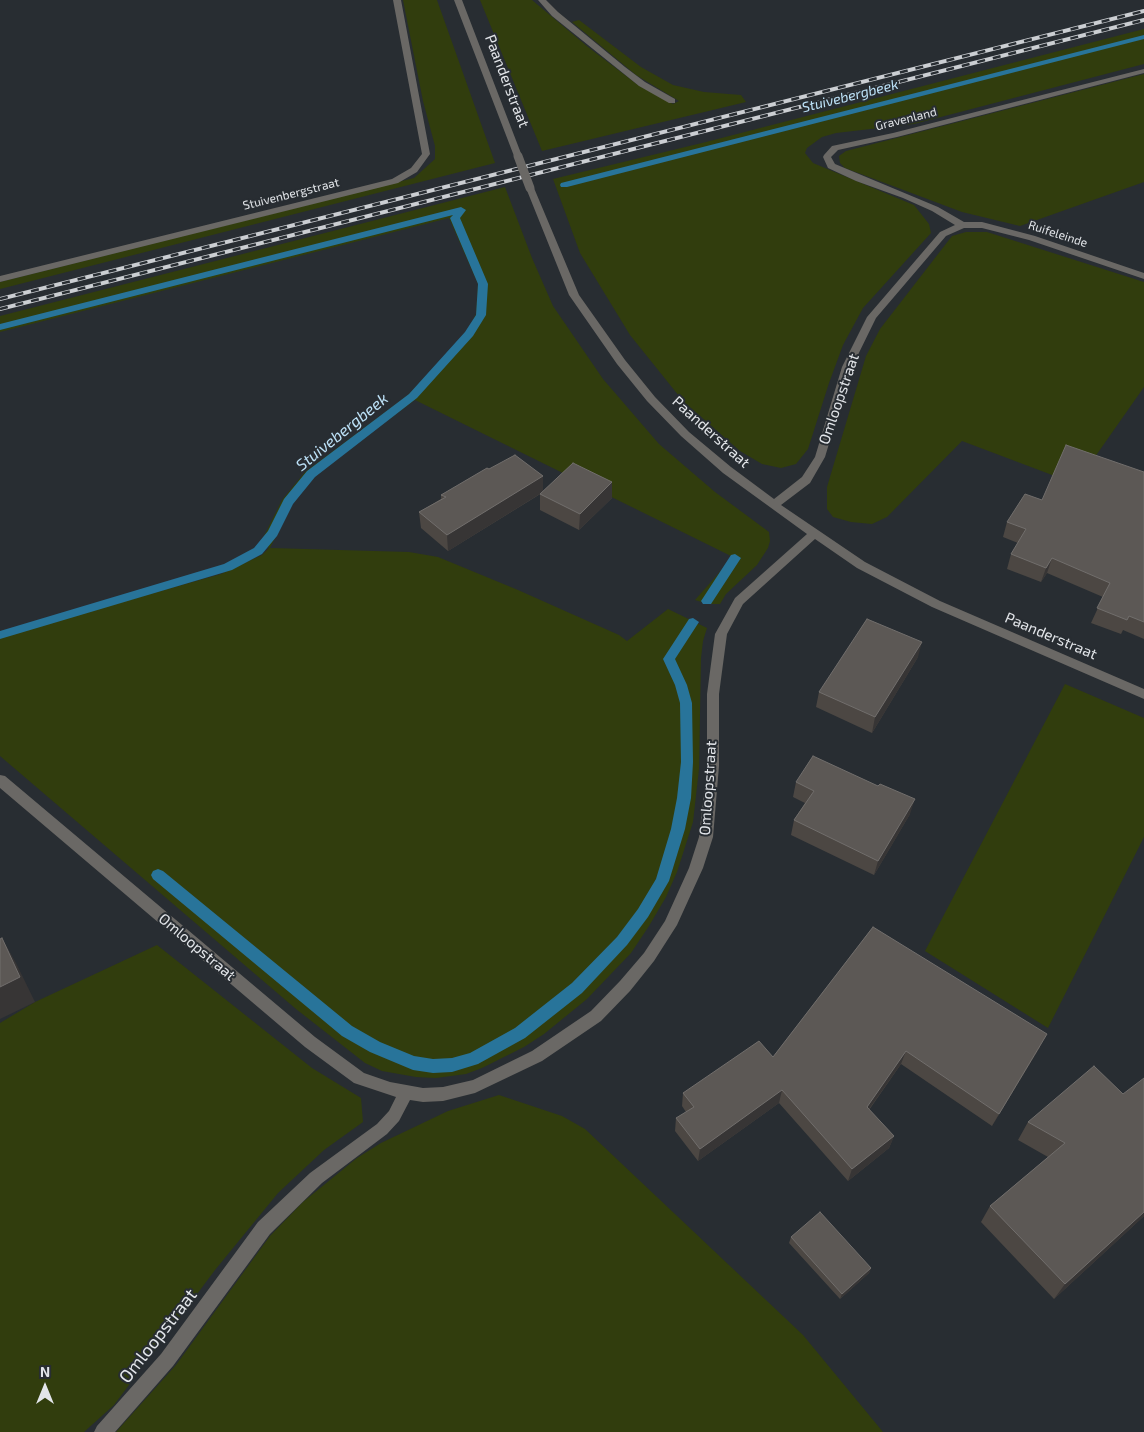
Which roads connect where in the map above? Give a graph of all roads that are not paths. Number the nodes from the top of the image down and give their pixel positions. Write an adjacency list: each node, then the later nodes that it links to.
1 (397, 0): 8 (street, Stuivenbergstraat)
2 (458, 0): 9 (street, Paanderstraat, bridge)
3 (542, 0): 5 (street)
4 (1144, 71): 6 (street, Gravenland)
5 (672, 101)
6 (962, 225): 7 (street, Ruifeleinde); 9 (street, Omloopstraat)
7 (1144, 276)
8 (0, 279)
9 (774, 505): 10 (street, Paanderstraat)
10 (814, 534): 11 (street, Paanderstraat); 13 (street, Omloopstraat)
11 (1144, 694)
12 (0, 780): 13 (street, Omloopstraat)
13 (406, 1093): 14 (street, Omloopstraat)
14 (103, 1432)

